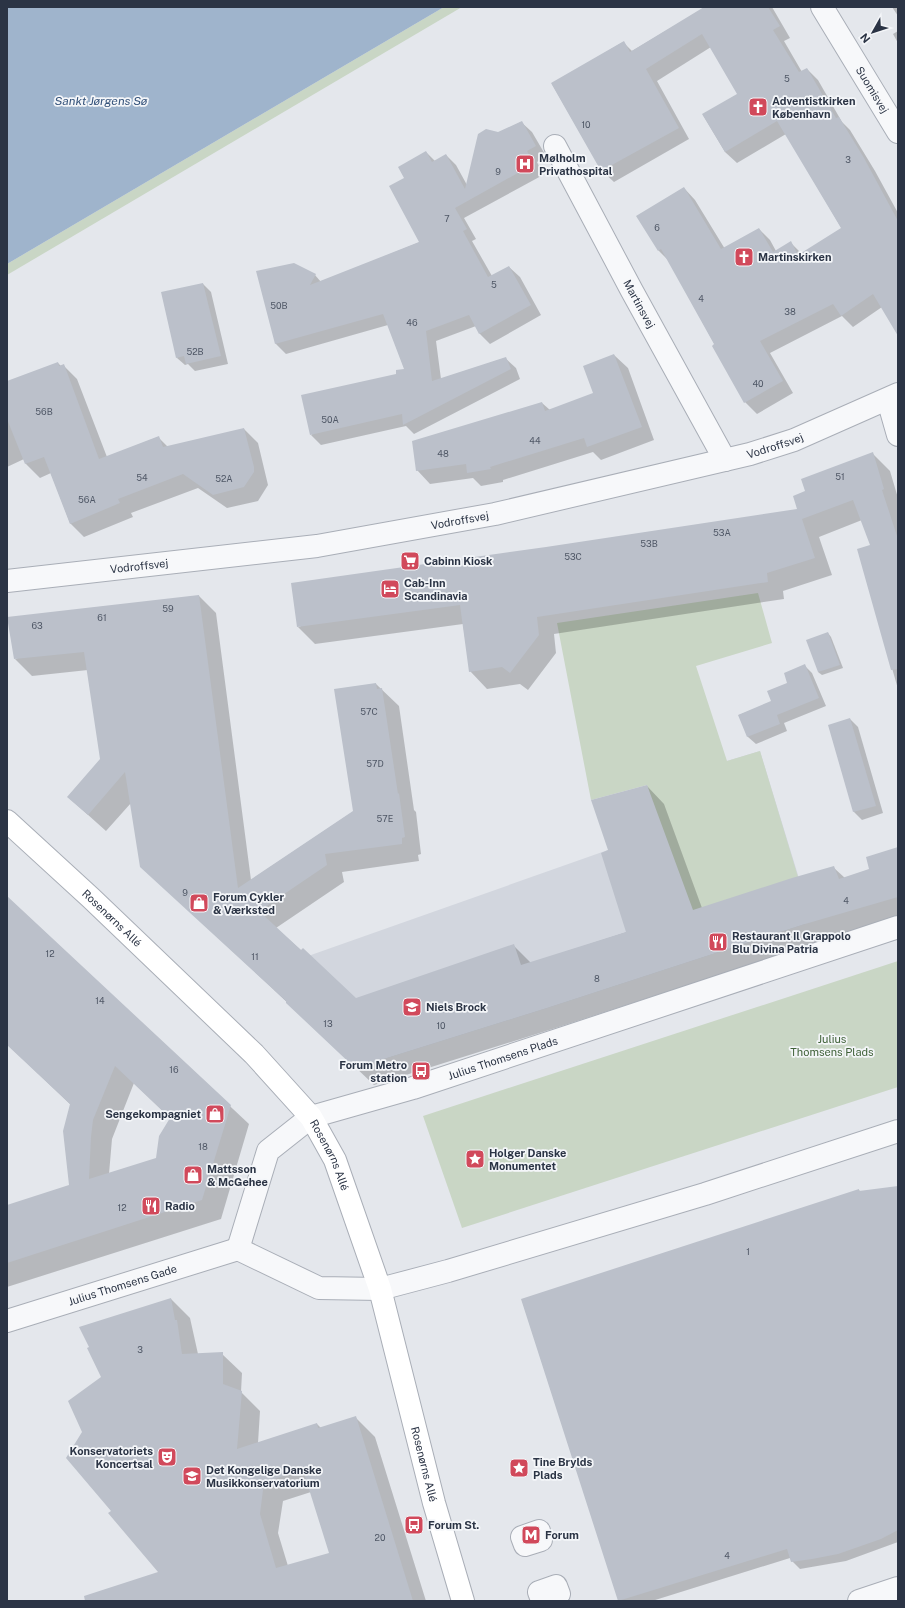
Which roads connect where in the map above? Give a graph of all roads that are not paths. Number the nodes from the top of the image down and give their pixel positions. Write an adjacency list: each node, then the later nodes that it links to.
1 (822, 7): 2 (street, Suomisvej)
2 (898, 132)
3 (555, 146): 6 (street, Martinsvej)
4 (893, 397): 5 (street); 6 (street, Vodroffsvej)
5 (898, 436)
6 (725, 460): 7 (street, Vodroffsvej)
7 (7, 581)
8 (7, 821): 10 (street, Rosenørns Allé)
9 (898, 927): 10 (street, Julius Thomsens Plads)
10 (311, 1117): 12 (street); 13 (street, Rosenørns Allé)
11 (898, 1131): 13 (street)
12 (238, 1249): 13 (street); 14 (street, Julius Thomsens Gade)
13 (380, 1289): 16 (street, Rosenørns Allé)
14 (7, 1321)
15 (898, 1588): 17 (street)
16 (463, 1601)
17 (859, 1601)

